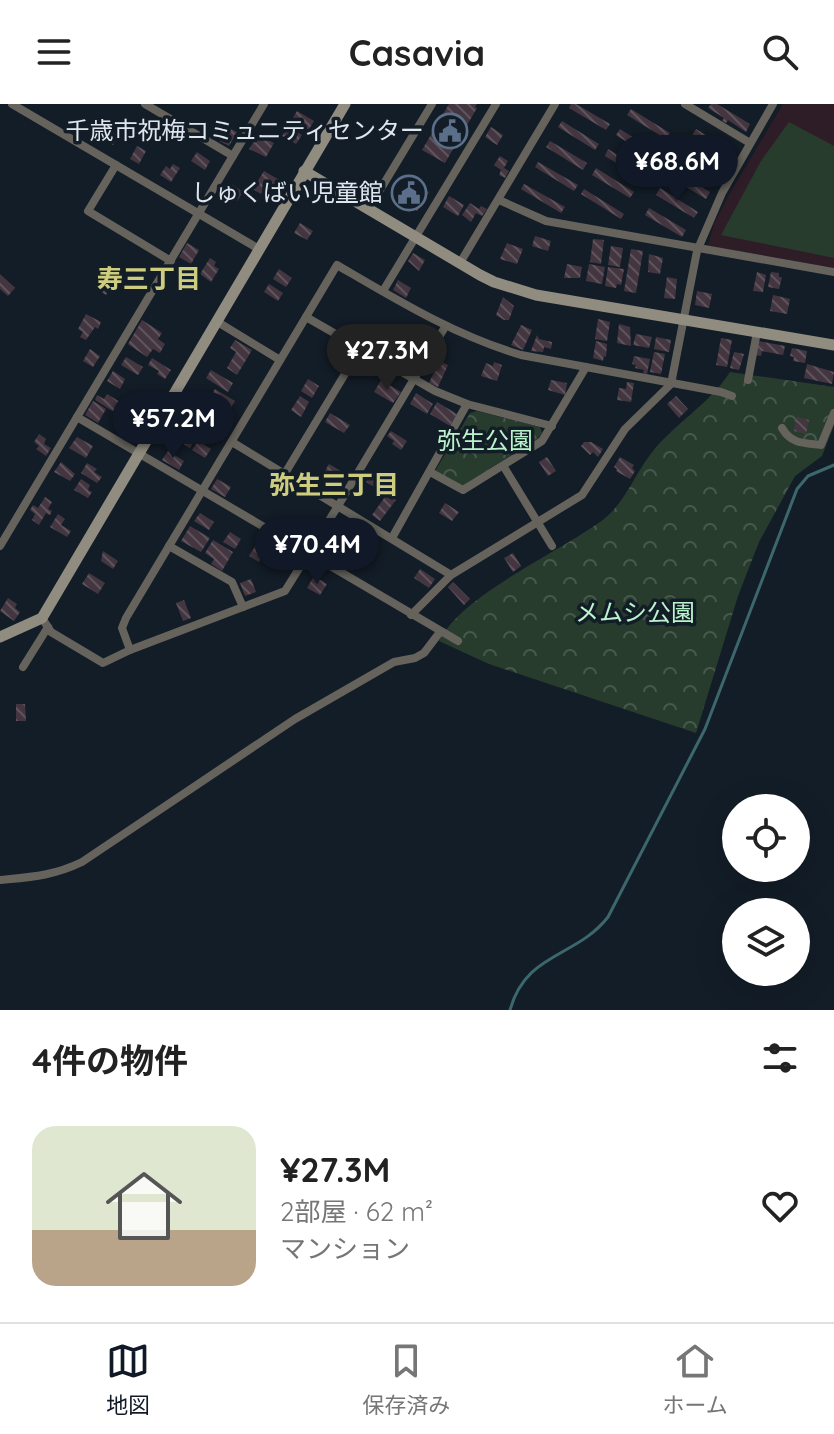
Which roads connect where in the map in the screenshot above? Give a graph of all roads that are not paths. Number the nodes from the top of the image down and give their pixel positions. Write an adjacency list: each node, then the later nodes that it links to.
1 (12, 104): 12 (street)
2 (145, 104): 11 (street)
3 (345, 104): 13 (street)
4 (432, 104): 15 (street)
5 (496, 104): 17 (street)
6 (555, 104): 14 (street)
7 (685, 104): 10 (street)
8 (773, 104): 10 (street)
9 (262, 105): 11 (street)
10 (750, 143): 18 (street)
11 (233, 156): 16 (street)
12 (116, 165): 16 (street); 20 (street)
13 (304, 171): 15 (street); 19 (street)
14 (499, 200): 18 (street); 21 (street)
15 (368, 210): 17 (street)
16 (200, 214): 19 (street); 20 (street)
17 (416, 237): 21 (street); 23 (street)
18 (698, 248): 22 (street); 25 (street)
19 (259, 249): 26 (street)
20 (171, 261): 39 (street)
21 (460, 263): 25 (street)
22 (834, 272)
23 (383, 291): 24 (street); 27 (street)
24 (306, 317): 30 (street); 31 (street)
25 (684, 319): 28 (street); 35 (street)
26 (216, 321): 31 (street); 43 (street)
27 (445, 327): 32 (street); 33 (street)
28 (757, 332): 29 (street); 34 (street)
29 (834, 345)
30 (360, 349): 33 (street); 46 (street)
31 (280, 360): 42 (street)
32 (586, 367): 35 (street); 40 (street)
33 (413, 380): 37 (street); 48 (street)
34 (748, 380)
35 (671, 384): 36 (street); 49 (street)
36 (732, 396)
37 (467, 404): 40 (street); 45 (street)
38 (834, 413): 41 (street)
39 (77, 417): 43 (street); 51 (street)
40 (552, 426): 44 (street)
41 (782, 428)
42 (232, 442): 46 (street); 47 (street)
43 (139, 453): 47 (street); 58 (street)
44 (504, 467): 45 (street); 49 (street)
45 (430, 472): 50 (street)
46 (284, 475): 48 (street)
47 (202, 491): 52 (street); 54 (street)
48 (338, 506): 50 (street); 54 (street)
49 (536, 523): 53 (street); 55 (street)
50 (392, 538): 55 (street)
51 (0, 546)
52 (169, 546): 56 (street); 62 (street)
53 (552, 546)
54 (309, 555): 56 (street); 57 (street)
55 (451, 575): 57 (street)
56 (243, 607): 62 (street)
57 (411, 615): 59 (street)
58 (45, 622): 60 (street); 62 (street); 63 (street)
59 (440, 632): 61 (street); 64 (street)
60 (0, 637)
61 (458, 641)
62 (130, 650)
63 (23, 667)
64 (0, 880)

